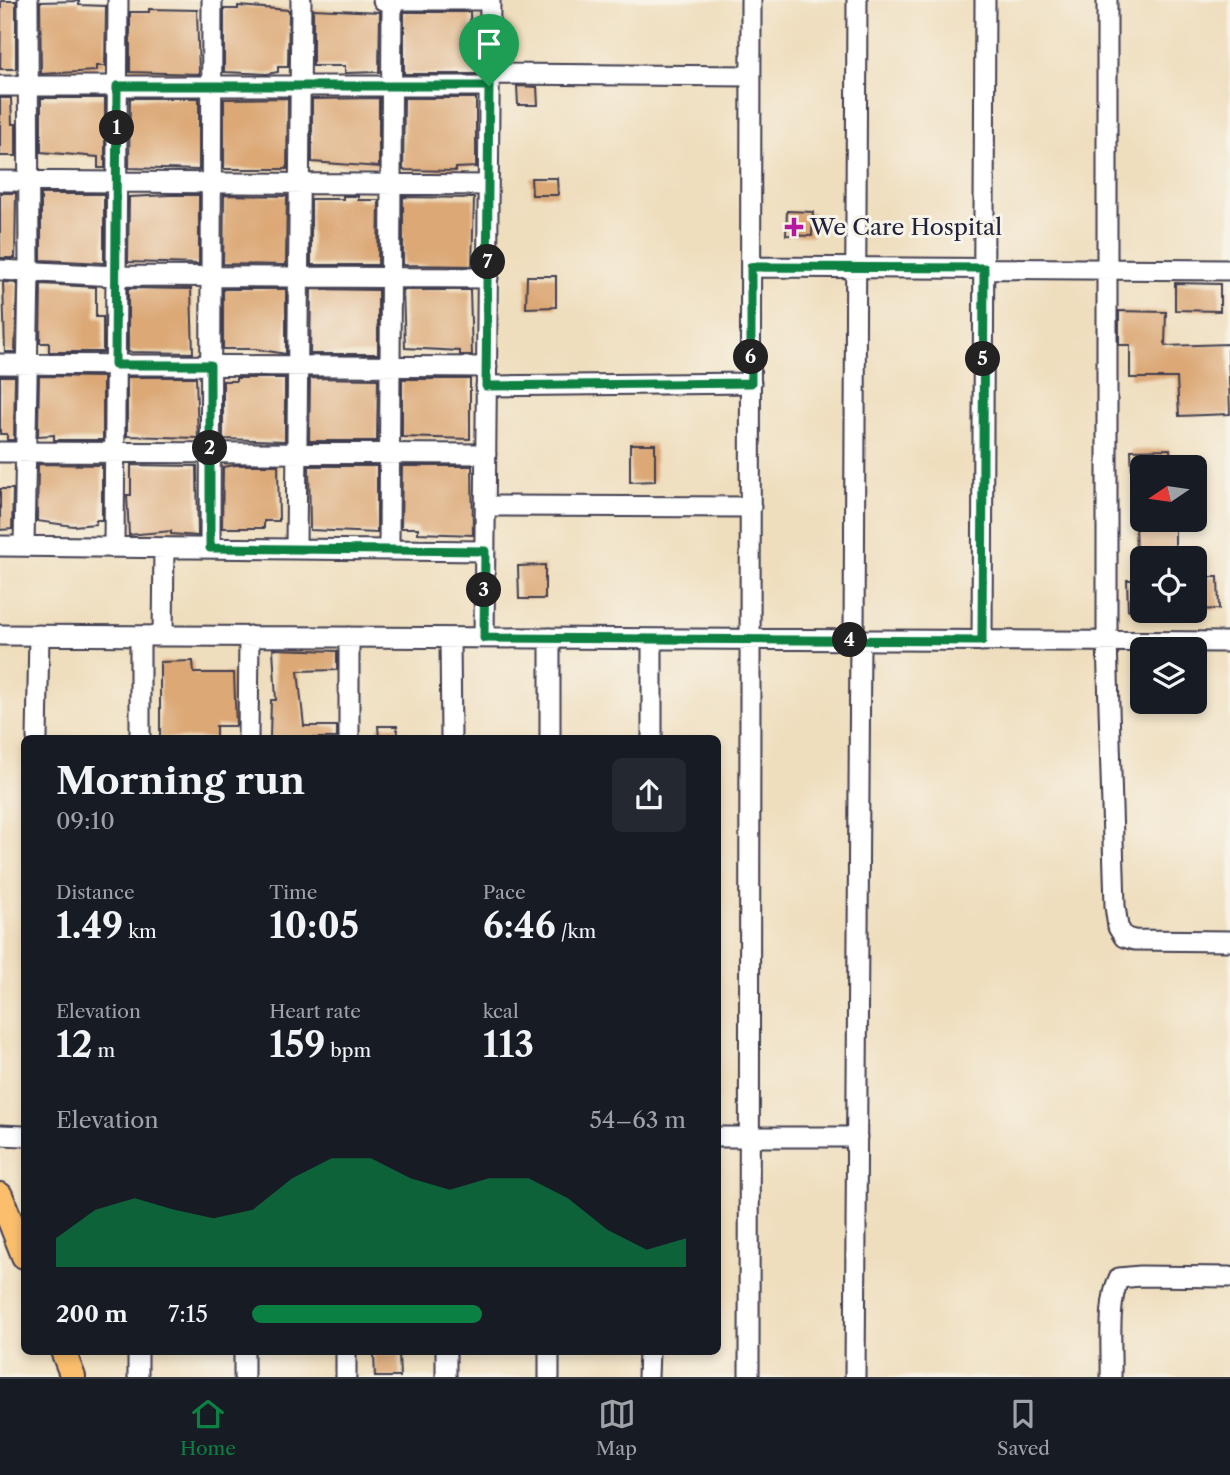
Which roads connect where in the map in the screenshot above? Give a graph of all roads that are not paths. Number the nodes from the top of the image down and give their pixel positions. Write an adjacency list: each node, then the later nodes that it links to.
1 (28, 0): 15 (street)
2 (118, 0): 16 (street)
3 (212, 0): 17 (street)
4 (302, 0): 18 (street)
5 (383, 0): 6 (street)
6 (392, 0): 7 (street); 19 (street)
7 (490, 0): 13 (street)
8 (751, 0): 12 (street)
9 (858, 0): 28 (street)
10 (985, 0): 29 (street)
11 (1107, 0): 30 (street)
12 (751, 76): 13 (street); 27 (street)
13 (489, 80): 19 (street); 26 (street)
14 (0, 86): 15 (street)
15 (27, 86): 16 (street); 21 (street)
16 (117, 86): 17 (street); 22 (street)
17 (211, 86): 18 (street); 23 (street)
18 (301, 86): 19 (street); 24 (street)
19 (392, 86): 25 (street)
20 (0, 181): 21 (street)
21 (27, 181): 22 (street); 33 (street)
22 (117, 182): 23 (street); 34 (street)
23 (211, 183): 24 (street); 35 (street)
24 (300, 183): 25 (street); 36 (street)
25 (391, 184): 26 (street); 37 (street)
26 (488, 185): 38 (street)
27 (751, 267): 28 (street); 46 (street)
28 (856, 267): 29 (street); 75 (street)
29 (984, 268): 30 (street); 76 (street)
30 (1107, 269): 32 (street); 77 (street)
31 (0, 270): 33 (street)
32 (1230, 270)
33 (29, 271): 34 (street); 40 (street)
34 (116, 276): 35 (street); 41 (street)
35 (211, 277): 36 (street); 42 (street)
36 (299, 277): 37 (street); 43 (street)
37 (391, 277): 38 (street); 44 (street)
38 (488, 278): 45 (street)
39 (0, 364): 40 (street)
40 (26, 364): 41 (street); 48 (street)
41 (115, 365): 42 (street); 49 (street)
42 (210, 365): 43 (street); 50 (street)
43 (298, 366): 44 (street); 51 (street)
44 (390, 367): 45 (street); 52 (street)
45 (486, 377): 46 (street); 53 (street)
46 (751, 383): 55 (street)
47 (0, 452): 48 (street)
48 (25, 452): 49 (street); 57 (street)
49 (115, 452): 50 (street); 58 (street)
50 (210, 453): 51 (street); 60 (street)
51 (297, 453): 52 (street); 61 (street)
52 (389, 454): 53 (street); 62 (street)
53 (486, 454): 54 (street)
54 (485, 506): 55 (street); 63 (street)
55 (751, 507): 74 (street)
56 (0, 546): 57 (street)
57 (24, 546): 58 (street)
58 (114, 547): 59 (street)
59 (164, 548): 60 (street); 67 (street)
60 (210, 548): 61 (street)
61 (296, 549): 62 (street)
62 (389, 550): 63 (street)
63 (485, 551): 71 (street)
64 (0, 635): 65 (street)
65 (39, 635): 66 (street); 79 (street)
66 (140, 636): 67 (street); 80 (street)
67 (163, 636): 68 (street)
68 (249, 636): 69 (street); 81 (street)
69 (349, 637): 70 (street); 82 (street)
70 (450, 638): 71 (street); 83 (street)
71 (484, 638): 72 (street)
72 (550, 638): 73 (street); 84 (street)
73 (652, 639): 74 (street); 85 (street)
74 (750, 639): 75 (street); 90 (street)
75 (857, 640): 76 (street); 91 (street)
76 (982, 641): 77 (street)
77 (1107, 641): 78 (street); 86 (street)
78 (1230, 642)
79 (37, 735)
80 (140, 735)
81 (248, 735)
82 (349, 735)
83 (451, 735)
84 (550, 735)
85 (652, 735)
86 (1230, 941)
87 (0, 1136): 88 (street)
88 (21, 1136)
89 (721, 1137): 90 (street)
90 (749, 1137): 91 (street); 109 (street)
91 (857, 1137): 110 (street)
92 (0, 1195): 93 (main road)
93 (21, 1248)
94 (1230, 1277): 111 (street)
95 (65, 1355): 102 (main road)
96 (138, 1355): 103 (street)
97 (244, 1355): 104 (street)
98 (346, 1355): 105 (street)
99 (446, 1355): 106 (street)
100 (549, 1355): 107 (street)
101 (649, 1355): 108 (street)
102 (74, 1377)
103 (138, 1377)
104 (244, 1377)
105 (346, 1377)
106 (446, 1377)
107 (549, 1377)
108 (648, 1377)
109 (749, 1377)
110 (856, 1377)
111 (1111, 1377)

